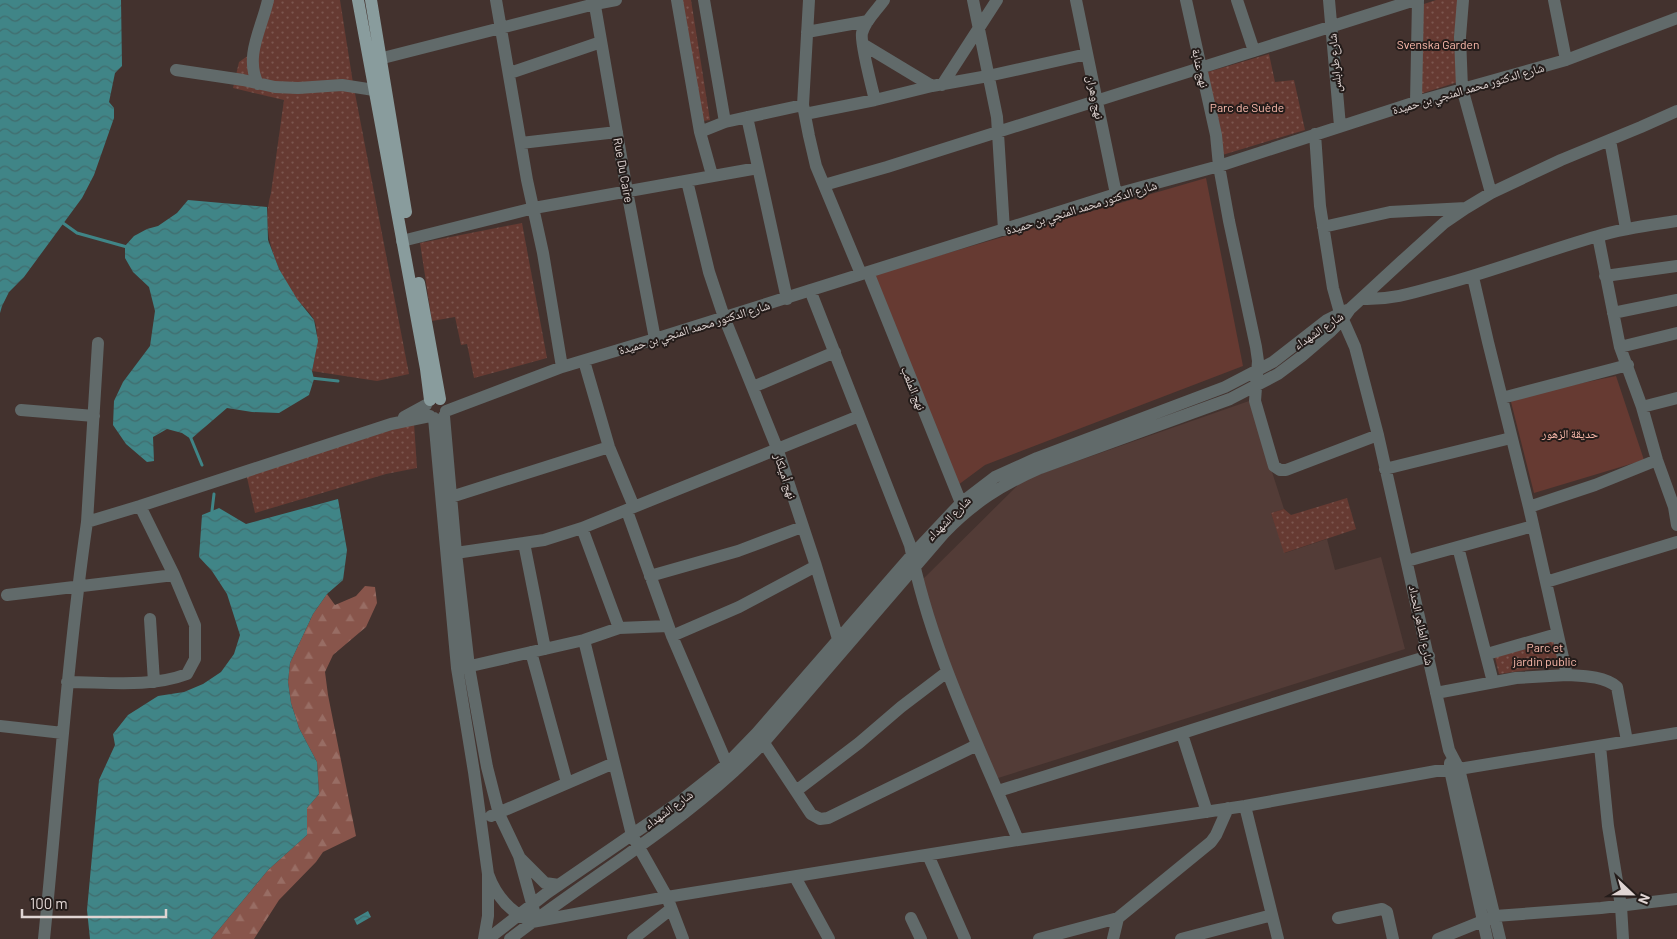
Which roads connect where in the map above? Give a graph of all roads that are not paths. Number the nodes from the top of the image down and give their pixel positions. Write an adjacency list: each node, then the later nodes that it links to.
1 (268, 0): 36 (street)
2 (358, 0): 30 (main road)
3 (371, 0): 30 (main road)
4 (496, 0): 23 (street)
5 (616, 0): 19 (street)
6 (678, 0): 50 (street)
7 (704, 0): 46 (street)
8 (810, 0): 25 (street, نهج الملعب)
9 (884, 0): 21 (street)
10 (973, 0): 24 (street)
11 (997, 0): 24 (street)
12 (1076, 0): 29 (street, نهج وهران)
13 (1186, 0): 32 (street, نهج عنابة)
14 (1237, 0): 28 (street)
15 (1328, 0): 22 (street, شارع طرابلس)
16 (1417, 0): 22 (street); 42 (street)
17 (1463, 0): 38 (street)
18 (1554, 0): 31 (street)
19 (594, 2): 23 (street); 26 (street, Rue Du Caire)
20 (1677, 18): 31 (street, شارع الدكتور محمد المنجي بن حميدة)
21 (868, 21): 25 (street); 27 (street)
22 (1331, 26): 28 (street); 47 (street, شارع طرابلس)
23 (501, 27): 30 (street); 34 (street)
24 (979, 27): 35 (street); 37 (street)
25 (807, 32): 43 (street, نهج الملعب)
26 (600, 42): 34 (street); 49 (street, Rue Du Caire)
27 (864, 45): 37 (street); 40 (street)
28 (1254, 51): 32 (street)
29 (1087, 54): 35 (street); 41 (street, نهج وهران)
30 (375, 60): 39 (main road); 69 (main road)
31 (1566, 60): 38 (street, شارع الدكتور محمد المنجي بن حميدة)
32 (1200, 69): 41 (street); 54 (street, نهج عنابة)
33 (176, 70): 36 (street)
34 (510, 73): 53 (street)
35 (988, 76): 37 (street); 48 (street)
36 (258, 84): 39 (street)
37 (937, 85): 40 (street)
38 (1462, 88): 42 (street, شارع الدكتور محمد المنجي بن حميدة); 60 (street)
39 (374, 90): 69 (main road)
40 (875, 100): 43 (street)
41 (1097, 101): 48 (street); 61 (street, نهج وهران)
42 (1416, 102): 47 (street, شارع الدكتور محمد المنجي بن حميدة)
43 (804, 109): 45 (street); 58 (street, نهج الملعب)
44 (1677, 111): 52 (street)
45 (747, 117): 46 (street); 55 (street)
46 (724, 122): 50 (street)
47 (1340, 126): 51 (street, شارع الدكتور محمد المنجي بن حميدة)
48 (999, 131): 58 (street); 67 (street)
49 (617, 132): 53 (street); 59 (street, Rue Du Caire)
50 (700, 132): 56 (street)
51 (1315, 134): 54 (street, شارع الدكتور محمد المنجي بن حميدة); 65 (street, شارع الطاهر الحداد)
52 (1610, 140): 60 (street); 66 (street)
53 (521, 143): 62 (street)
54 (1219, 166): 61 (street, شارع الدكتور محمد المنجي بن حميدة); 89 (street, نهج عنابة)
55 (758, 168): 56 (street); 75 (street)
56 (712, 175): 57 (street)
57 (688, 181): 59 (street); 80 (street, نهج أميلكار)
58 (824, 185): 71 (street, نهج الملعب)
59 (627, 191): 62 (street); 82 (street, Rue Du Caire)
60 (1491, 193): 63 (street)
61 (1116, 194): 67 (street, شارع الدكتور محمد المنجي بن حميدة)
62 (534, 208): 69 (street); 88 (street)
63 (1466, 208): 65 (street); 76 (street)
64 (1677, 222): 66 (street)
65 (1323, 227): 78 (street, شارع الطاهر الحداد)
66 (1626, 229): 68 (street)
67 (1004, 230): 71 (street, شارع الدكتور محمد المنجي بن حميدة)
68 (1598, 236): 72 (street); 73 (street)
69 (406, 240): 95 (main road)
70 (1677, 266): 72 (street)
71 (864, 273): 74 (street, شارع الدكتور محمد المنجي بن حميدة); 107 (street, نهج الملعب)
72 (1605, 276): 79 (street)
73 (1473, 277): 76 (street); 92 (street)
74 (810, 290): 75 (street, شارع الدكتور محمد المنجي بن حميدة); 85 (street)
75 (787, 299): 80 (street, شارع الدكتور محمد المنجي بن حميدة)
76 (1362, 300): 78 (street)
77 (1677, 300): 79 (street)
78 (1344, 314): 89 (street, شارع الشهداء); 90 (street, شارع الشهداء); 99 (street, شارع الطاهر الحداد)
79 (1613, 314): 84 (street)
80 (724, 317): 82 (street, شارع الدكتور محمد المنجي بن حميدة); 91 (street, نهج أميلكار)
81 (1677, 332): 84 (street)
82 (656, 340): 86 (street, شارع الدكتور محمد المنجي بن حميدة)
83 (98, 344): 97 (street)
84 (1620, 347): 87 (street)
85 (835, 352): 91 (street); 98 (street)
86 (584, 361): 88 (street, شارع الدكتور محمد المنجي بن حميدة); 101 (street)
87 (1628, 365): 92 (street); 94 (street)
88 (562, 367): 95 (street, شارع الدكتور محمد المنجي بن حميدة)
89 (1258, 371): 90 (street, نهج عنابة); 105 (street, شارع الشهداء)
90 (1257, 386): 99 (street, نهج عنابة); 105 (street, شارع الشهداء)
91 (753, 388): 102 (street, نهج أميلكار)
92 (1502, 398): 100 (street)
93 (1677, 398): 94 (street)
94 (1642, 407): 103 (street)
95 (437, 408): 106 (street); 108 (street); 120 (street)
96 (21, 410): 97 (street)
97 (94, 416): 112 (street)
98 (859, 416): 102 (street); 121 (street)
99 (1378, 435): 104 (street, شارع الطاهر الحداد)
100 (1511, 438): 104 (street); 109 (street)
101 (609, 447): 106 (street); 111 (street)
102 (777, 448): 111 (street); 116 (street, نهج أميلكار)
103 (1657, 460): 109 (street); 110 (street)
104 (1386, 469): 122 (street, شارع الطاهر الحداد)
105 (998, 482): 107 (street, شارع الشهداء); 124 (street, شارع الشهداء)
106 (451, 497): 120 (street)
107 (960, 503): 121 (street, شارع الشهداء)
108 (140, 506): 112 (street); 125 (street)
109 (1529, 507): 114 (street)
110 (1675, 507): 113 (street)
111 (631, 509): 115 (street); 126 (street)
112 (87, 522): 128 (street)
113 (1677, 525)
114 (1533, 526): 119 (street); 127 (street)
115 (582, 528): 118 (street); 131 (street)
116 (802, 528): 123 (street, نهج أميلكار); 126 (street)
117 (1677, 542): 127 (street)
118 (524, 543): 120 (street); 136 (street)
119 (1458, 547): 122 (street); 138 (street)
120 (451, 553): 140 (street)
121 (912, 555): 124 (street); 134 (street, شارع الشهداء)
122 (1407, 561): 139 (street, شارع الطاهر الحداد)
123 (816, 566): 132 (street); 134 (street, نهج أميلكار)
124 (914, 569): 141 (street); 151 (street, شارع الشهداء)
125 (174, 575): 128 (street); 144 (street)
126 (650, 576): 132 (street)
127 (1546, 582): 133 (street)
128 (78, 587): 129 (street); 143 (street)
129 (7, 595)
130 (150, 619): 144 (street)
131 (618, 628): 132 (street); 135 (street)
132 (670, 631): 156 (street)
133 (1557, 634): 138 (street); 142 (street)
134 (838, 639): 151 (street, شارع الشهداء)
135 (584, 640): 136 (street); 155 (street)
136 (545, 649): 137 (street)
137 (531, 652): 140 (street); 158 (street)
138 (1487, 654): 145 (street)
139 (1429, 656): 146 (street, شارع الطاهر الحداد); 150 (street)
140 (463, 668): 164 (street); 165 (street)
141 (947, 672): 153 (street); 159 (street)
142 (1567, 675): 145 (street); 152 (street)
143 (67, 682): 144 (street); 148 (street)
144 (154, 682)
145 (1494, 682): 146 (street)
146 (1436, 693): 157 (street, شارع الطاهر الحداد)
147 (0, 726): 148 (street)
148 (62, 733): 184 (street)
149 (1677, 733): 152 (street)
150 (1182, 734): 160 (street); 163 (street)
151 (760, 738): 156 (street, شارع الشهداء); 159 (street)
152 (1627, 741): 154 (street)
153 (978, 745): 159 (street); 160 (street)
154 (1600, 746): 157 (street); 176 (street)
155 (614, 763): 158 (street); 167 (street)
156 (729, 770): 167 (street, شارع الشهداء)
157 (1454, 770): 161 (street); 182 (street, شارع الطاهر الحداد)
158 (567, 783): 164 (street)
159 (796, 791)
160 (998, 791): 166 (street)
161 (1246, 806): 162 (street); 177 (street)
162 (1228, 808): 163 (street); 180 (street)
163 (1207, 812): 166 (street)
164 (499, 814): 165 (street); 169 (street)
165 (481, 819): 170 (street)
166 (1018, 840): 168 (street)
167 (634, 841): 172 (street, شارع الشهداء); 174 (street); 183 (street, شارع الشهداء)
168 (928, 855): 171 (street); 192 (street)
169 (519, 856): 172 (street); 175 (street)
170 (488, 874): 178 (street); 185 (street)
171 (795, 876): 174 (street); 190 (street)
172 (559, 885): 175 (street, شارع الشهداء)
173 (1677, 899): 176 (street)
174 (669, 903): 183 (street); 188 (street); 189 (street)
175 (532, 905): 178 (street, شارع الشهداء); 183 (street)
176 (1621, 906): 182 (street); 201 (street)
177 (1272, 914): 195 (street); 196 (street)
178 (518, 916): 183 (street); 186 (street, شارع الشهداء)
179 (911, 918): 191 (street)
180 (1118, 918): 193 (street); 194 (street)
181 (1338, 918): 197 (street)
182 (1489, 918): 198 (street); 199 (street); 200 (street, شارع الطاهر الحداد)
183 (534, 920): 187 (street, شارع الشهداء)
184 (44, 939)
185 (484, 939)
186 (488, 939)
187 (510, 939)
188 (633, 939)
189 (683, 939)
190 (829, 939)
191 (921, 939)
192 (965, 939)
193 (1039, 939)
194 (1113, 939)
195 (1181, 939)
196 (1278, 939)
197 (1393, 939)
198 (1438, 939)
199 (1487, 939)
200 (1500, 939)
201 (1623, 939)

